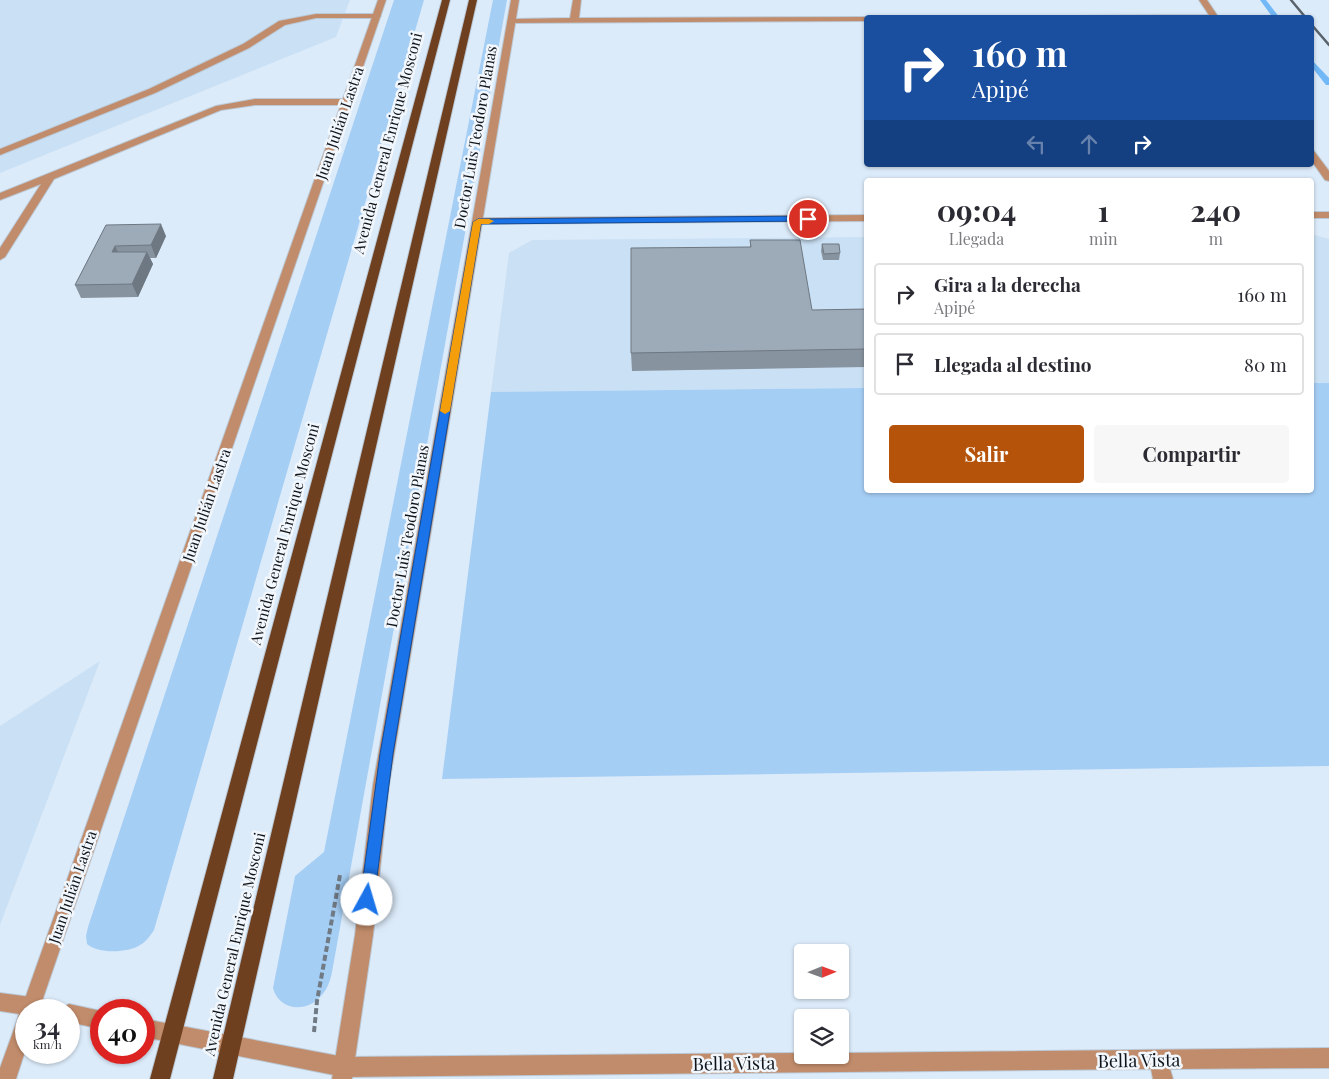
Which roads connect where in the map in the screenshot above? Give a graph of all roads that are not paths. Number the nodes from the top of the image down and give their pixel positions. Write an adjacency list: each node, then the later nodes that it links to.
1 (382, 0): 8 (street, Juan Julián Lastra)
2 (446, 0): 27 (highway, Avenida General Enrique Mosconi)
3 (473, 0): 28 (highway, Avenida General Enrique Mosconi)
4 (516, 0): 11 (street, Doctor Luis Teodoro Planas)
5 (577, 0): 10 (street)
6 (1203, 0): 7 (street)
7 (1214, 15)
8 (377, 16): 12 (street, Juan Julián Lastra); 13 (street)
9 (864, 19): 10 (street)
10 (574, 20): 11 (street)
11 (512, 21): 21 (street, Doctor Luis Teodoro Planas)
12 (347, 102): 15 (street); 23 (street, Juan Julián Lastra)
13 (0, 152)
14 (1314, 157): 16 (street)
15 (50, 177): 17 (street); 22 (street)
16 (1329, 178)
17 (0, 197)
18 (1314, 215): 19 (street)
19 (1329, 215)
20 (864, 218): 21 (street)
21 (478, 222): 32 (street, Doctor Luis Teodoro Planas)
22 (0, 257)
23 (34, 999)
24 (0, 1002): 25 (street)
25 (15, 1007)
26 (155, 1030): 27 (street, Bella Vista)
27 (173, 1034): 28 (street, Bella Vista); 34 (highway, Avenida General Enrique Mosconi)
28 (231, 1045): 32 (street, Bella Vista); 35 (highway, Avenida General Enrique Mosconi)
29 (15, 1053): 33 (street, Juan Julián Lastra)
30 (1329, 1058): 31 (street, Bella Vista)
31 (1158, 1060): 32 (street, Bella Vista); 36 (street)
32 (343, 1073)
33 (6, 1079)
34 (160, 1079)
35 (224, 1079)
36 (1163, 1079)

